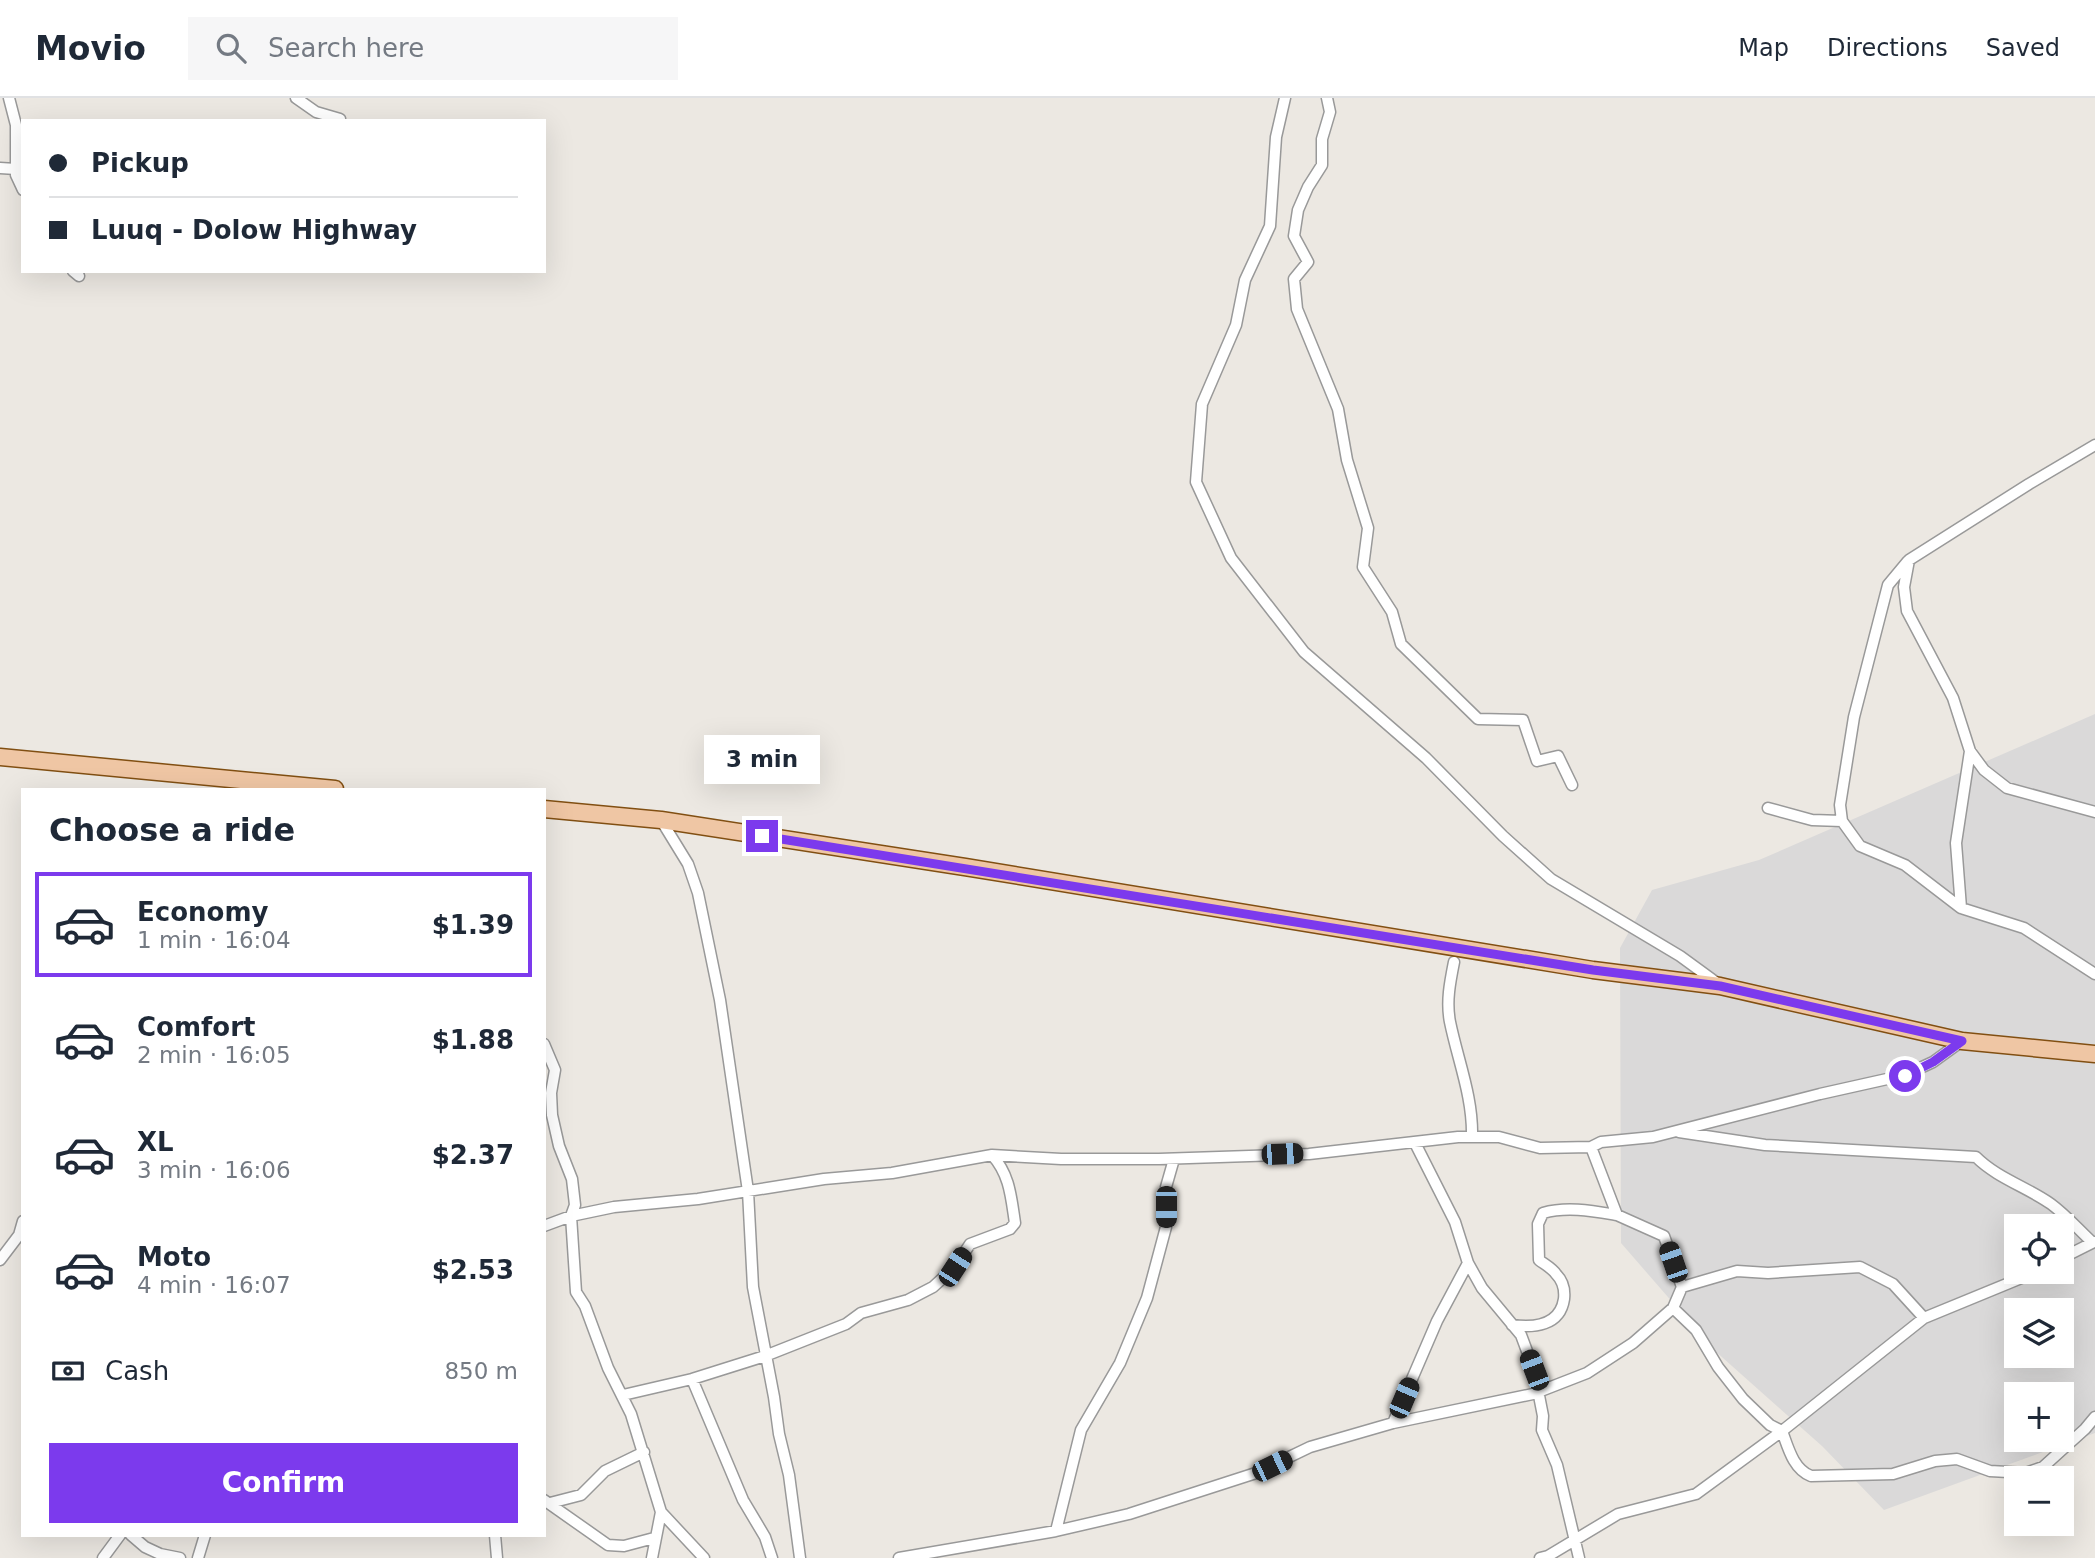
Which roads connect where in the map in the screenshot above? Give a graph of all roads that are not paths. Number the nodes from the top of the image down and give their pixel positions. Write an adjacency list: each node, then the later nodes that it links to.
1 (9, 98): 7 (street)
2 (296, 98): 5 (street)
3 (1285, 98): 23 (street)
4 (1327, 98): 13 (street)
5 (340, 119)
6 (0, 168): 7 (street)
7 (16, 169): 8 (street)
8 (21, 186)
9 (2095, 445): 10 (street)
10 (1909, 560): 11 (street); 19 (street)
11 (1970, 751): 17 (street); 20 (street)
12 (0, 757): 14 (main road)
13 (1572, 785)
14 (325, 788)
15 (1768, 808): 19 (street)
16 (546, 809): 18 (main road)
17 (2094, 813)
18 (661, 820): 23 (main road); 33 (street)
19 (1842, 821): 20 (street)
20 (1961, 908): 22 (street)
21 (1454, 962): 28 (street)
22 (2095, 974)
23 (1720, 986): 24 (main road)
24 (1962, 1041): 26 (main road); 27 (street)
25 (546, 1049): 35 (street)
26 (2095, 1054)
27 (1674, 1131): 30 (street); 39 (street)
28 (1472, 1137): 29 (street); 30 (street)
29 (1415, 1143): 32 (street); 42 (street)
30 (1591, 1147): 34 (street)
31 (992, 1155): 32 (street); 33 (street); 48 (street)
32 (1174, 1159): 58 (street)
33 (748, 1191): 35 (street); 48 (street)
34 (1617, 1215): 44 (street); 47 (street)
35 (571, 1216): 36 (street); 51 (street)
36 (546, 1225)
37 (21, 1236): 38 (street); 41 (street)
38 (0, 1242)
39 (2094, 1242): 40 (street)
40 (2074, 1252)
41 (0, 1260)
42 (1468, 1263): 47 (street); 53 (street)
43 (2007, 1284): 46 (street)
44 (1682, 1287): 45 (street); 46 (street)
45 (1673, 1308): 50 (street); 54 (street)
46 (1924, 1318): 54 (street)
47 (1512, 1325): 50 (street)
48 (765, 1356): 49 (street); 72 (street)
49 (692, 1379): 51 (street); 71 (street)
50 (1538, 1391): 53 (street); 64 (street)
51 (623, 1395): 55 (street)
52 (2095, 1417): 54 (street)
53 (1393, 1423): 58 (street)
54 (1782, 1431): 64 (street)
55 (644, 1452): 56 (street); 57 (street)
56 (547, 1502): 63 (street)
57 (661, 1512): 63 (street); 70 (street)
58 (1056, 1531): 73 (street)
59 (119, 1537): 65 (street)
60 (133, 1537): 66 (street)
61 (204, 1537): 67 (street)
62 (495, 1537): 68 (street)
63 (654, 1538): 69 (street)
64 (1576, 1539): 74 (street); 75 (street)
65 (103, 1558)
66 (180, 1558)
67 (198, 1558)
68 (496, 1558)
69 (652, 1558)
70 (704, 1558)
71 (772, 1558)
72 (800, 1558)
73 (899, 1558)
74 (1540, 1558)
75 (1579, 1558)

